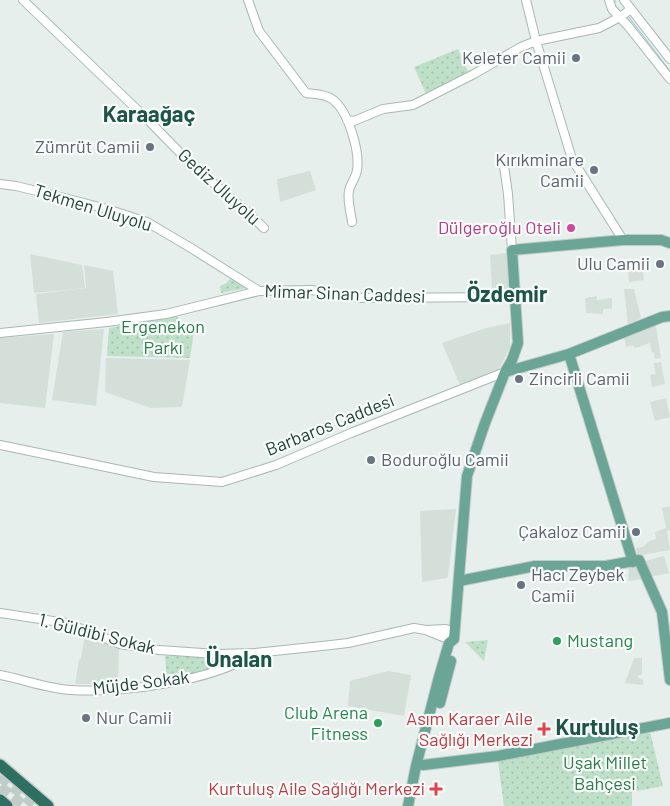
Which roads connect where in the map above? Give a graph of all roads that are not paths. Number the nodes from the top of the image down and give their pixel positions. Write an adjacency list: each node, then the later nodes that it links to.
1 (23, 0): 16 (street, Gediz Uluyolu)
2 (248, 0): 12 (street)
3 (526, 0): 9 (street)
4 (609, 0): 6 (street)
5 (625, 1): 6 (street); 7 (street)
6 (612, 9): 8 (street)
7 (631, 9): 8 (street); 10 (street)
8 (620, 18): 9 (street); 11 (street)
9 (536, 41): 12 (street); 17 (street)
10 (670, 58)
11 (670, 79)
12 (348, 120): 15 (street)
13 (503, 159): 19 (street)
14 (0, 184): 20 (street, Tekmen Uluyolu)
15 (352, 222)
16 (264, 228)
17 (623, 240): 18 (main road); 19 (main road)
18 (670, 243)
19 (512, 250): 21 (main road)
20 (259, 291): 21 (street, Mimar Sinan Caddesi); 23 (street, Mimar Sinan Caddesi)
21 (515, 297): 25 (main road)
22 (666, 316): 24 (main road, Barbaros Caddesi)
23 (0, 332)
24 (570, 354): 25 (main road, Barbaros Caddesi); 27 (main road)
25 (505, 372): 26 (street, Barbaros Caddesi); 28 (main road)
26 (0, 445)
27 (636, 561): 28 (main road); 33 (main road)
28 (459, 581): 30 (main road)
29 (0, 613): 31 (street, 1. Güldibi Sokak)
30 (454, 639): 31 (street, Müjde Sokak); 36 (main road); 40 (main road)
31 (255, 653): 32 (street, Müjde Sokak)
32 (0, 675)
33 (670, 680)
34 (670, 723): 36 (main road)
35 (0, 765): 39 (highway)
36 (424, 765): 41 (main road)
37 (0, 800): 38 (highway)
38 (7, 806)
39 (48, 806)
40 (408, 806)
41 (415, 806)

